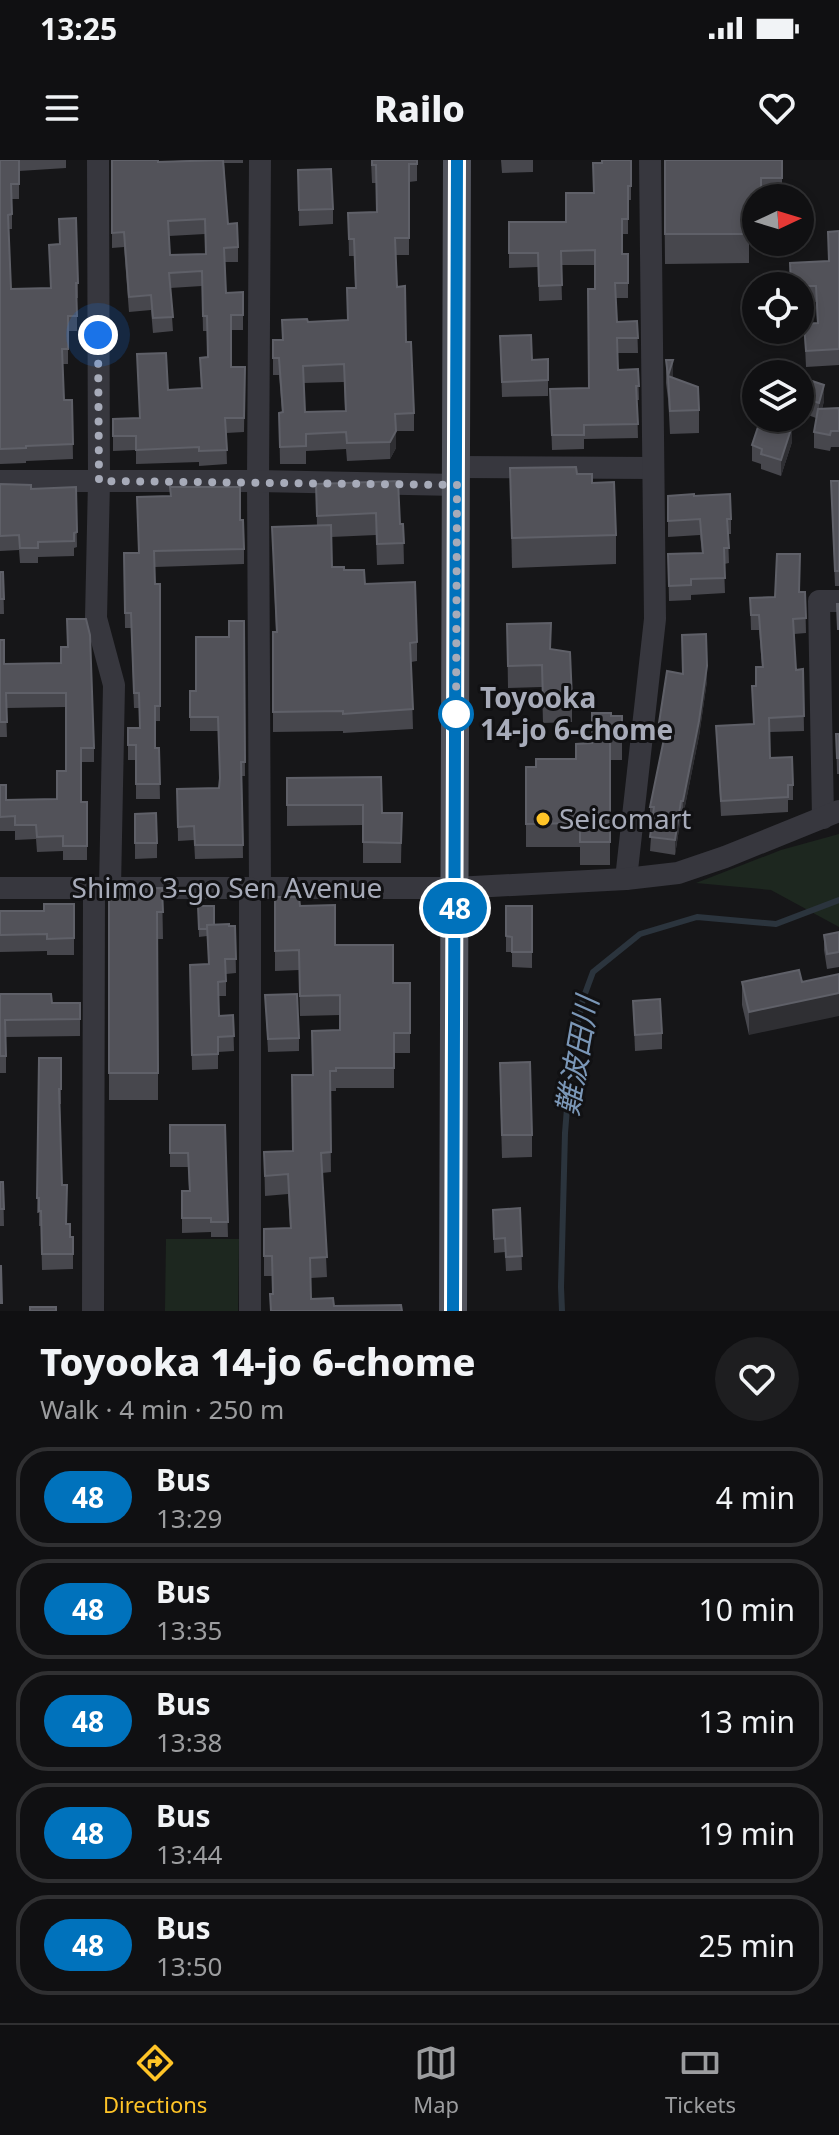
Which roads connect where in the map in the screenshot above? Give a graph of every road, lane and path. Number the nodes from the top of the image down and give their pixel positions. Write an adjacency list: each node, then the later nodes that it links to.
1 (98, 160): 8 (street)
2 (260, 160): 9 (street)
3 (457, 160): 6 (main road)
4 (650, 160): 5 (street)
5 (653, 468): 6 (street); 12 (street)
6 (457, 476): 9 (street); 16 (main road)
7 (0, 481): 8 (street)
8 (99, 481): 9 (street); 14 (street)
9 (258, 481): 15 (street)
10 (839, 601): 11 (street)
11 (831, 814): 12 (street, Shimo 3-go Sen Avenue)
12 (626, 879): 16 (street, Shimo 3-go Sen Avenue)
13 (0, 888): 14 (street, Shimo 3-go Sen Avenue)
14 (102, 888): 15 (street, Shimo 3-go Sen Avenue); 17 (street)
15 (255, 888): 16 (street, Shimo 3-go Sen Avenue); 18 (street)
16 (455, 888): 19 (main road)
17 (93, 1311)
18 (250, 1311)
19 (453, 1311)

